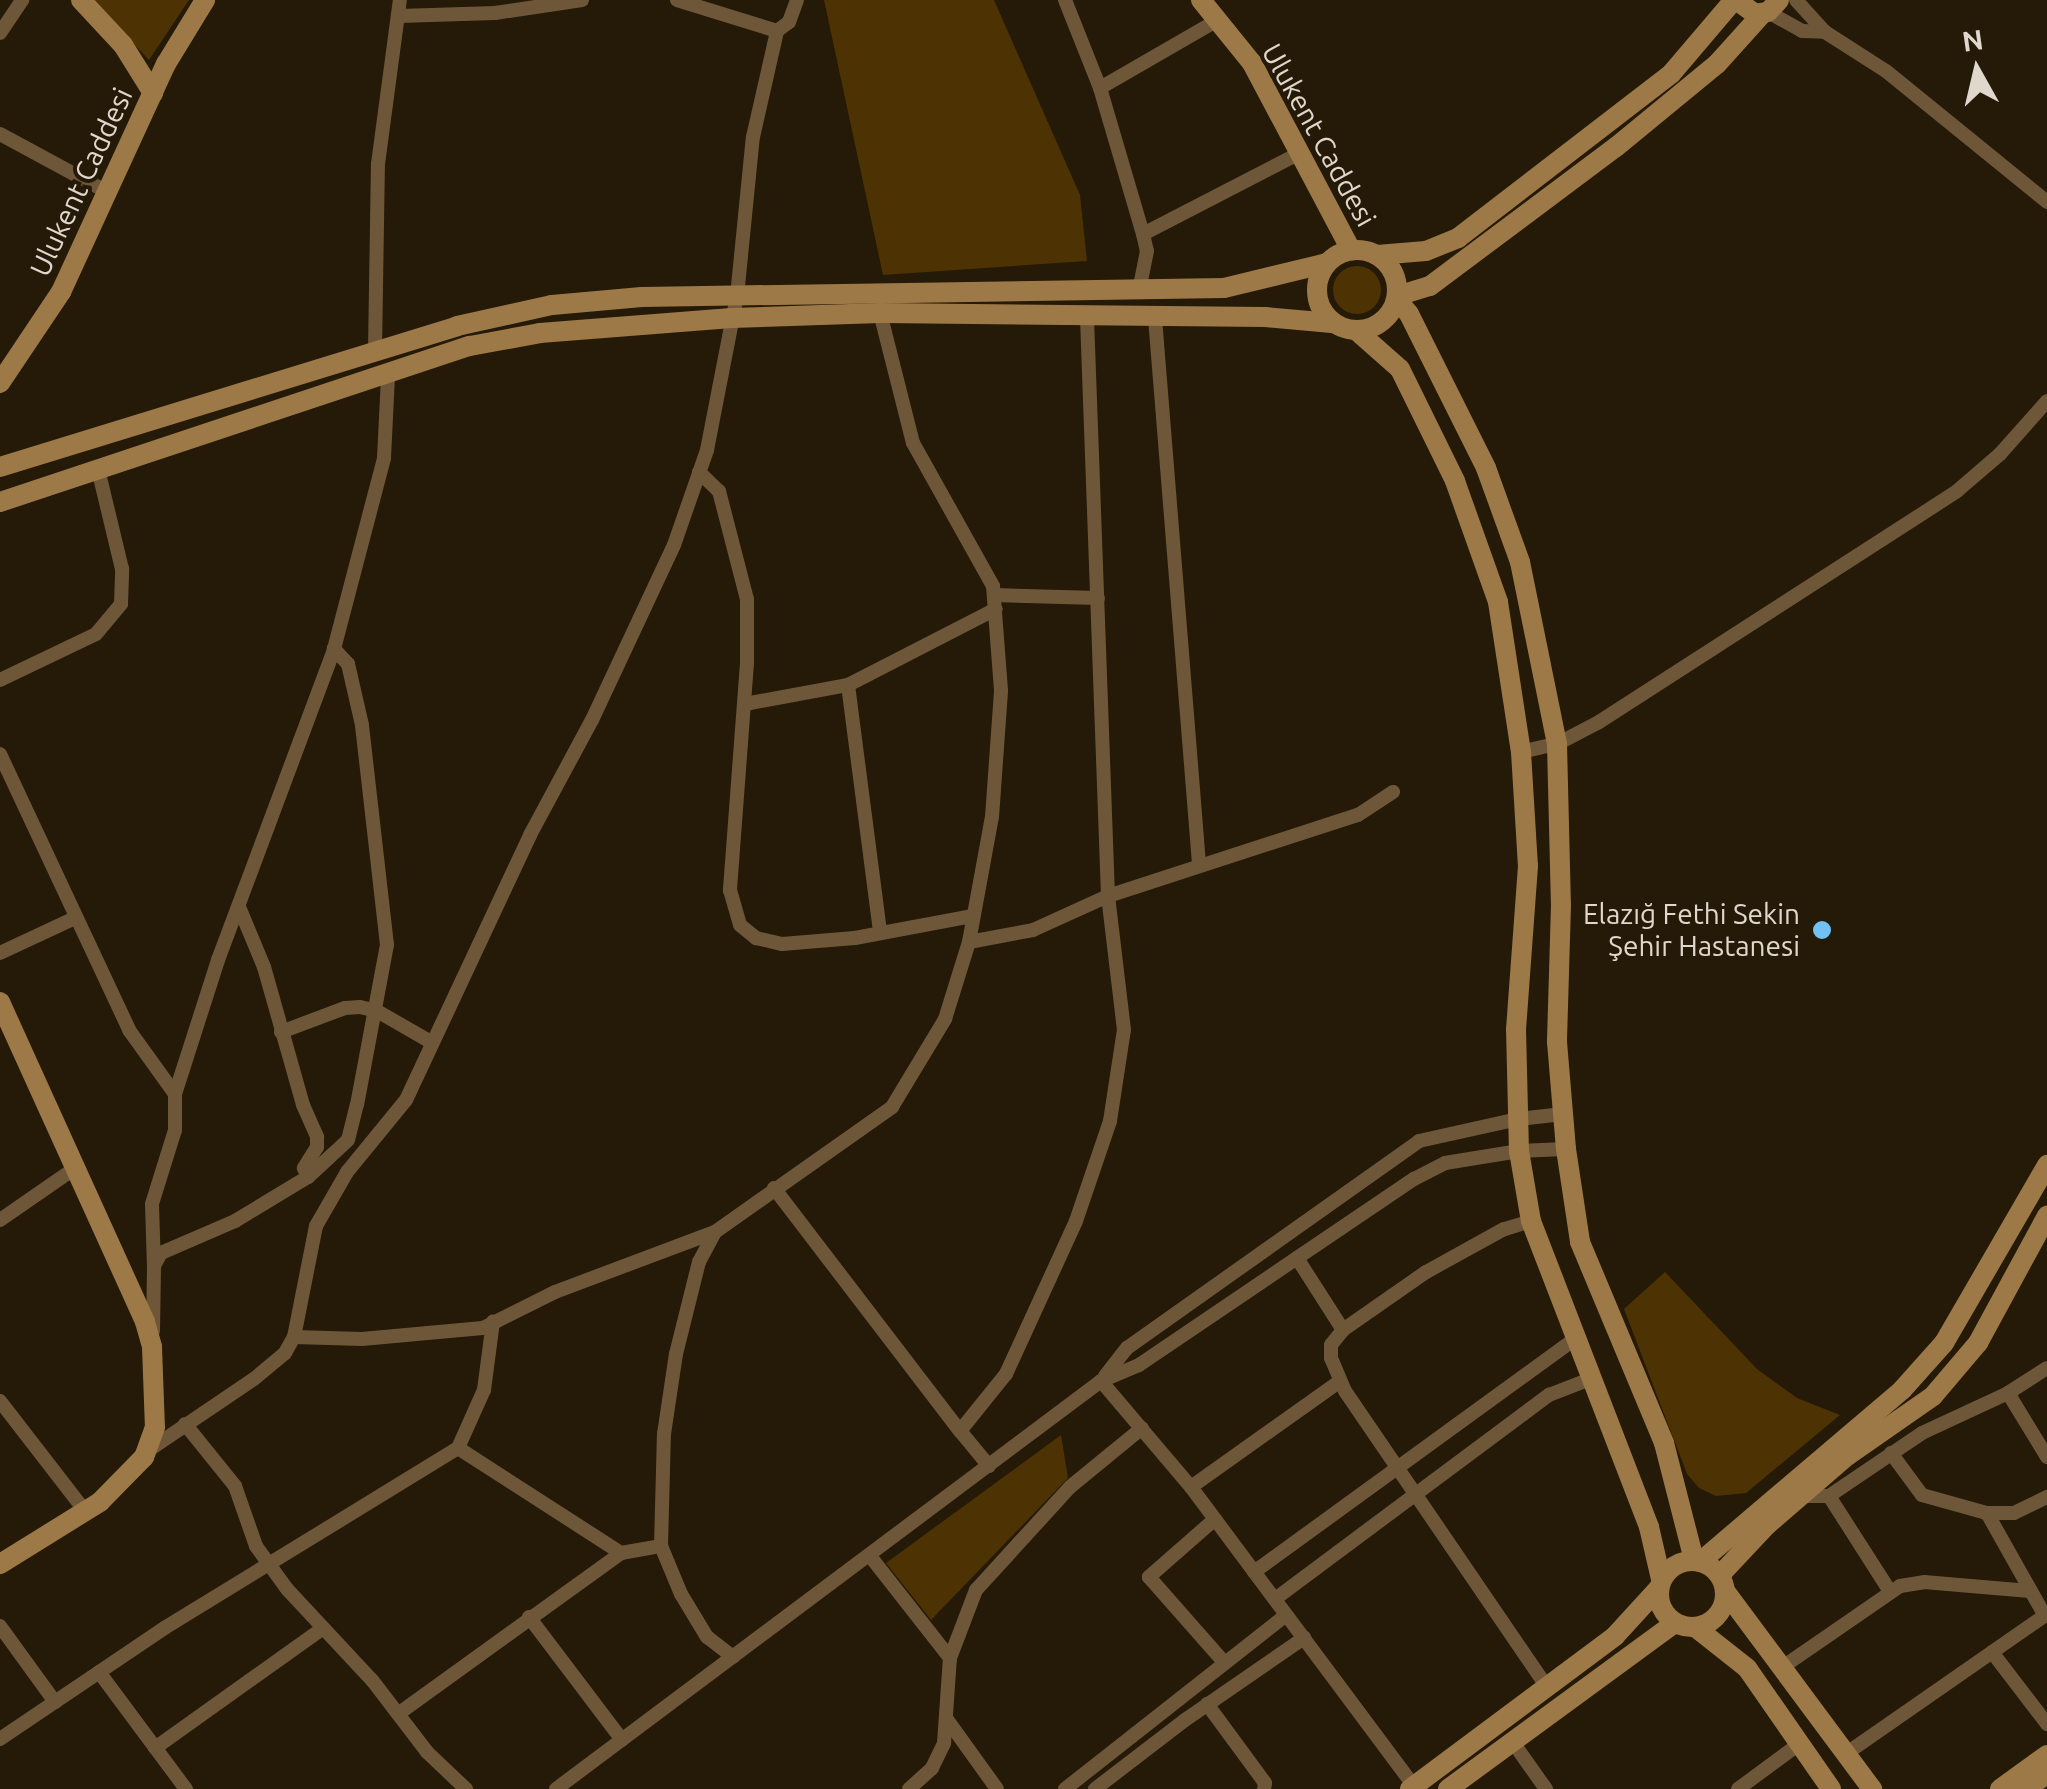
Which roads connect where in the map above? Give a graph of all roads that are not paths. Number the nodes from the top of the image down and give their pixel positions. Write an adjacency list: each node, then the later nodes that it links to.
1 (22, 0): 16 (street)
2 (81, 0): 18 (street)
3 (205, 0): 18 (street, Ulukent Caddesi)
4 (582, 0): 11 (street)
5 (677, 0): 14 (street)
6 (797, 0): 14 (street)
7 (1064, 0): 17 (street)
8 (1201, 0): 13 (street, Ulukent Caddesi)
9 (1735, 0): 12 (street); 25 (street)
10 (1796, 0): 15 (street)
11 (400, 8): 36 (street)
12 (1770, 9): 15 (street); 29 (street)
13 (1218, 20): 17 (street); 20 (street, Ulukent Caddesi)
14 (776, 31): 28 (street)
15 (1825, 32): 22 (street)
16 (0, 33)
17 (1100, 88): 23 (street)
18 (152, 94): 21 (street, Ulukent Caddesi)
19 (0, 134): 21 (street)
20 (1300, 153): 23 (street); 24 (street, Ulukent Caddesi)
21 (109, 193): 38 (street, Ulukent Caddesi)
22 (2047, 202)
23 (1144, 234): 27 (street)
24 (1350, 250): 25 (street); 26 (street)
25 (1377, 254): 29 (street)
26 (1327, 263): 27 (street); 34 (street)
27 (1139, 290): 28 (street)
28 (737, 296): 32 (street); 36 (street)
29 (1397, 298): 35 (street); 50 (street)
30 (880, 313): 31 (street); 32 (street); 45 (street)
31 (1087, 317): 33 (street); 44 (street)
32 (731, 318): 37 (street); 42 (street)
33 (1156, 318): 34 (street); 54 (street)
34 (1332, 322): 35 (street)
35 (1358, 331): 51 (street)
36 (375, 351): 40 (street)
37 (388, 376): 41 (street); 46 (street)
38 (0, 383)
39 (2047, 400): 50 (street)
40 (0, 466)
41 (98, 469): 43 (street); 47 (street)
42 (699, 472): 49 (street); 65 (street)
43 (0, 502)
44 (1098, 598): 45 (street); 55 (street)
45 (995, 602): 48 (street); 57 (street)
46 (334, 649): 56 (street); 63 (street)
47 (0, 680)
48 (848, 685): 49 (street); 59 (street)
49 (744, 704): 59 (street)
50 (1557, 744): 51 (street); 67 (street)
51 (1521, 752): 68 (street)
52 (0, 754): 58 (street)
53 (1393, 792): 54 (street)
54 (1199, 864): 55 (street)
55 (1108, 896): 60 (street); 94 (street)
56 (238, 907): 64 (street); 66 (street)
57 (972, 916): 59 (street); 60 (street)
58 (75, 918): 61 (street); 66 (street)
59 (880, 933)
60 (970, 942): 74 (street)
61 (0, 953)
62 (0, 1002): 72 (street)
63 (377, 1011): 64 (street); 65 (street); 73 (street)
64 (281, 1032): 73 (street)
65 (430, 1042): 83 (street)
66 (175, 1094): 80 (street)
67 (1563, 1114): 68 (street); 69 (street)
68 (1518, 1119): 70 (street); 88 (street)
69 (1566, 1149): 70 (street); 112 (street)
70 (1519, 1150): 77 (street); 79 (street)
71 (2047, 1165): 112 (street)
72 (76, 1168): 76 (street); 85 (street)
73 (308, 1177): 80 (street)
74 (774, 1188): 78 (street); 94 (street)
75 (2047, 1216): 103 (street)
76 (0, 1220)
77 (1531, 1221): 82 (street); 84 (street)
78 (714, 1232): 81 (street); 109 (street)
79 (1296, 1258): 82 (street); 88 (street)
80 (154, 1266): 85 (street)
81 (493, 1322): 83 (street); 95 (street)
82 (1343, 1330): 89 (street)
83 (294, 1337): 92 (street)
84 (1577, 1337): 87 (street); 100 (street)
85 (152, 1347): 96 (street)
86 (2047, 1368): 90 (street)
87 (1593, 1378): 102 (street); 117 (street)
88 (1101, 1380): 93 (street); 99 (street)
89 (1340, 1381): 100 (street); 101 (street)
90 (2008, 1393): 97 (street); 98 (street)
91 (0, 1401): 106 (street)
92 (184, 1424): 96 (street); 114 (street)
93 (1142, 1428): 101 (street); 130 (street)
94 (960, 1431): 99 (street)
95 (458, 1448): 110 (street); 114 (street)
96 (146, 1452): 106 (street)
97 (1891, 1453): 104 (street); 107 (street)
98 (2047, 1457)
99 (988, 1466): 111 (street)
100 (1396, 1466): 102 (street); 115 (street)
101 (1191, 1487): 108 (street)
102 (1415, 1494): 120 (street); 134 (street)
103 (1801, 1496): 104 (street); 116 (street)
104 (1828, 1496): 118 (street)
105 (2047, 1498): 107 (street)
106 (85, 1511): 113 (street)
107 (1987, 1513): 119 (street)
108 (1215, 1519): 115 (street); 131 (street)
109 (660, 1546): 110 (street); 129 (street)
110 (622, 1554): 123 (street)
111 (870, 1556): 129 (street); 130 (street)
112 (1697, 1561): 116 (street); 117 (street)
113 (0, 1564)
114 (270, 1565): 126 (street); 133 (street)
115 (1254, 1572): 120 (street)
116 (1722, 1583): 124 (street); 132 (street)
117 (1660, 1584): 124 (street); 134 (street)
118 (1889, 1590): 119 (street); 132 (street)
119 (2030, 1591): 122 (street)
120 (1275, 1599): 121 (street)
121 (1286, 1615): 127 (street); 131 (street)
122 (2046, 1615): 128 (street)
123 (529, 1617): 137 (street); 141 (street)
124 (1685, 1625): 142 (street); 143 (street)
125 (0, 1626): 135 (street)
126 (322, 1629): 137 (street); 144 (street)
127 (1304, 1638): 136 (street); 148 (street)
128 (1992, 1652): 139 (street); 145 (street)
129 (734, 1657): 141 (street)
130 (950, 1658): 138 (street)
131 (1224, 1662): 155 (street)
132 (1784, 1666): 145 (street)
133 (99, 1672): 135 (street); 144 (street)
134 (1546, 1687): 148 (street)
135 (55, 1702): 140 (street)
136 (1207, 1704): 156 (street); 157 (street)
137 (398, 1714): 150 (street)
138 (946, 1718): 153 (street); 154 (street)
139 (2047, 1724)
140 (0, 1739)
141 (622, 1740): 147 (street)
142 (1512, 1742): 158 (street); 159 (street)
143 (1799, 1744): 160 (street); 161 (street)
144 (156, 1748): 149 (street)
145 (1847, 1752): 162 (street)
146 (2047, 1770): 163 (street); 164 (street)
147 (576, 1774): 151 (street); 152 (street)
148 (1412, 1788)
149 (186, 1789)
150 (466, 1789)
151 (556, 1789)
152 (588, 1789)
153 (910, 1789)
154 (997, 1789)
155 (1065, 1789)
156 (1095, 1789)
157 (1264, 1789)
158 (1448, 1789)
159 (1546, 1789)
160 (1738, 1789)
161 (1830, 1789)
162 (1872, 1789)
163 (2000, 1789)
164 (2025, 1789)

